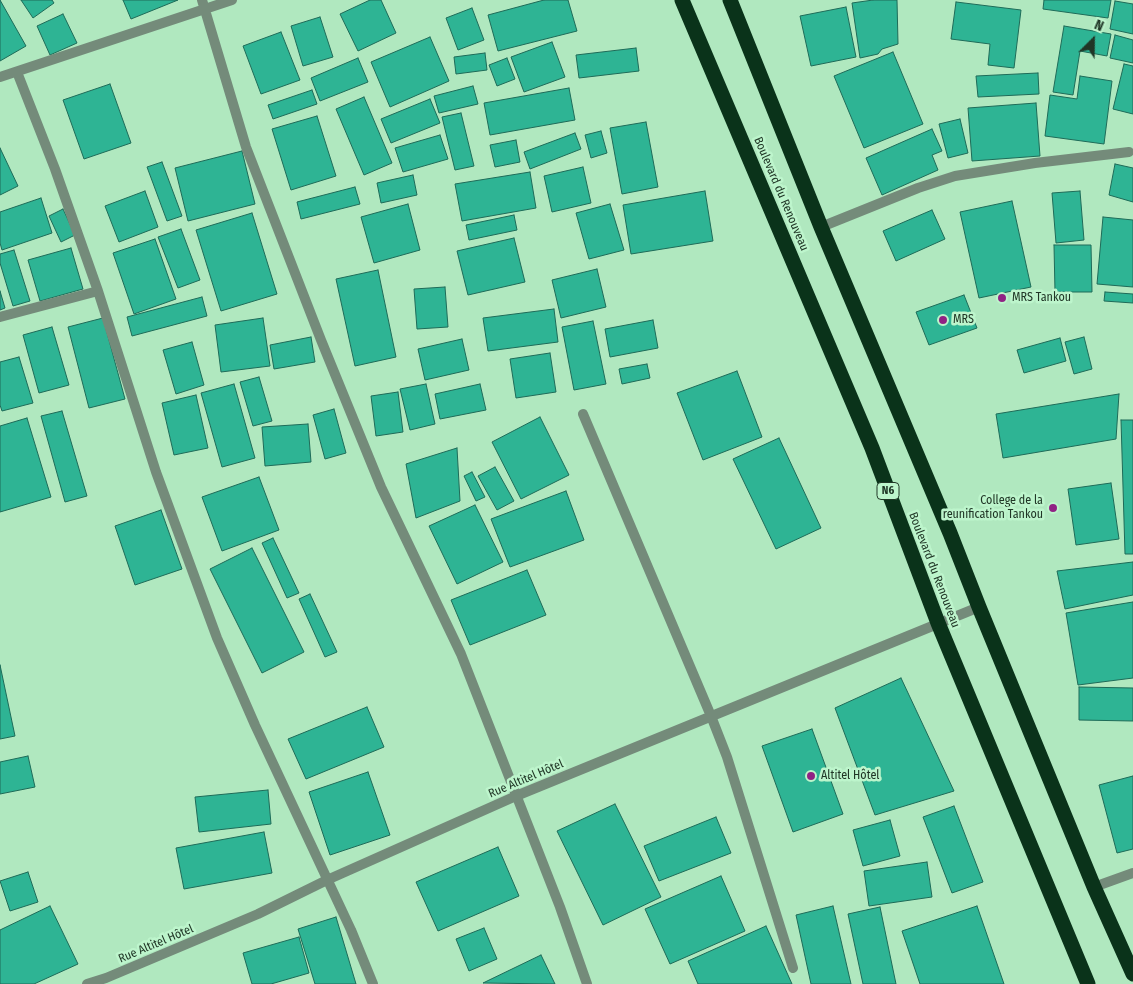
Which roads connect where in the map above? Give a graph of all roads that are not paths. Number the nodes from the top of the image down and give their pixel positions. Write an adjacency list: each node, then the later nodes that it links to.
1 (232, 0): 4 (street)
2 (682, 0): 13 (highway, Boulevard du Renouveau / N6)
3 (730, 0): 8 (highway, Boulevard du Renouveau)
4 (204, 4): 5 (street); 15 (street)
5 (17, 72): 6 (street); 9 (street)
6 (0, 77)
7 (1129, 152): 8 (street)
8 (821, 227): 12 (highway, Boulevard du Renouveau)
9 (98, 291): 10 (street); 17 (street)
10 (0, 317)
11 (583, 414): 14 (street)
12 (979, 607): 13 (street, Rue Altitel Hôtel); 18 (highway, Boulevard du Renouveau)
13 (938, 623): 14 (street, Rue Altitel Hôtel); 24 (highway, Boulevard du Renouveau / N6)
14 (712, 716): 15 (street, Rue Altitel Hôtel); 19 (street)
15 (516, 796): 17 (street, Rue Altitel Hôtel); 23 (street)
16 (1133, 873): 18 (street)
17 (328, 880): 21 (street, Rue Altitel Hôtel); 22 (street)
18 (1094, 887): 20 (highway, Boulevard du Renouveau)
19 (793, 968)
20 (1133, 974)
21 (87, 984)
22 (372, 984)
23 (587, 984)
24 (1088, 984)

